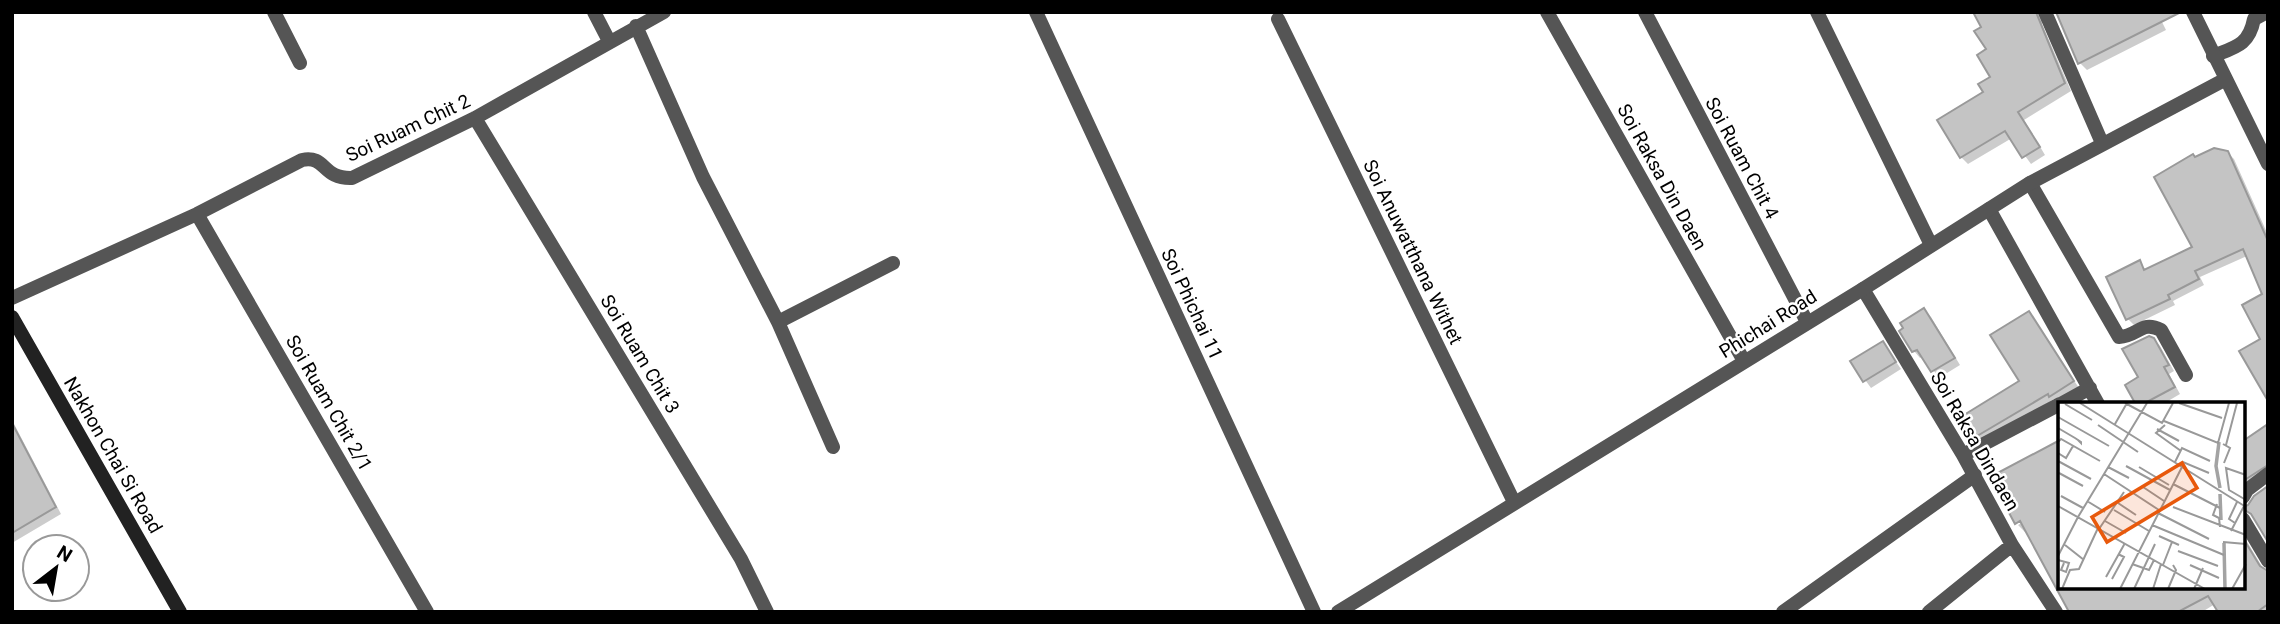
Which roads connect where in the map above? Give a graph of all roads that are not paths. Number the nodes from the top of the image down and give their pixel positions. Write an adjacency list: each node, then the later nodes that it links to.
1 (274, 12): 15 (street)
2 (594, 12): 13 (street)
3 (664, 12): 12 (street, Soi Ruam Chit 2)
4 (1036, 12): 48 (street, Soi Phichai 11)
5 (1547, 12): 30 (street, Soi Raksa Din Daen)
6 (1645, 12): 29 (street, Soi Ruam Chit 4)
7 (1817, 12): 23 (street)
8 (2045, 12): 18 (street)
9 (2193, 12): 14 (street)
10 (2257, 14): 14 (street)
11 (1278, 19): 41 (street, Soi Anuwatthana Withet)
12 (636, 26): 13 (street, Soi Ruam Chit 2); 28 (street)
13 (609, 41): 17 (street, Soi Ruam Chit 2)
14 (2213, 56): 16 (street)
15 (300, 63)
16 (2226, 79): 18 (street, Phichai Road); 19 (street)
17 (475, 118): 22 (street, Soi Ruam Chit 2); 47 (street, Soi Ruam Chit 3)
18 (2102, 143): 20 (street, Phichai Road)
19 (2268, 164)
20 (2030, 183): 21 (street, Phichai Road); 31 (street)
21 (1989, 209): 23 (street, Phichai Road); 32 (street)
22 (197, 214): 26 (street, Soi Ruam Chit 2); 46 (street, Soi Ruam Chit 2/1)
23 (1931, 245): 25 (street, Phichai Road)
24 (893, 263): 28 (street)
25 (1863, 289): 29 (street, Phichai Road); 37 (street, Soi Raksa Dindaen)
26 (12, 298)
27 (12, 317): 45 (main road, Nakhon Chai Si Road)
28 (778, 322): 36 (street)
29 (1807, 322): 30 (street, Phichai Road)
30 (1744, 362): 41 (street, Phichai Road)
31 (2186, 375)
32 (2090, 388): 33 (street); 34 (street)
33 (2064, 402)
34 (2097, 402)
35 (2058, 405): 37 (street)
36 (833, 447)
37 (1963, 455): 39 (street, Soi Raksa Dindaen)
38 (2268, 474): 40 (street)
39 (1975, 475): 43 (street, Soi Raksa Dindaen); 50 (street)
40 (2245, 494)
41 (1514, 502): 49 (street, Phichai Road)
42 (2245, 522): 44 (street)
43 (2012, 545): 51 (street); 52 (street, Soi Raksa Dindaen)
44 (2268, 561)
45 (180, 612)
46 (427, 612)
47 (767, 612)
48 (1314, 612)
49 (1338, 612)
50 (1783, 612)
51 (1929, 612)
52 (2056, 612)

